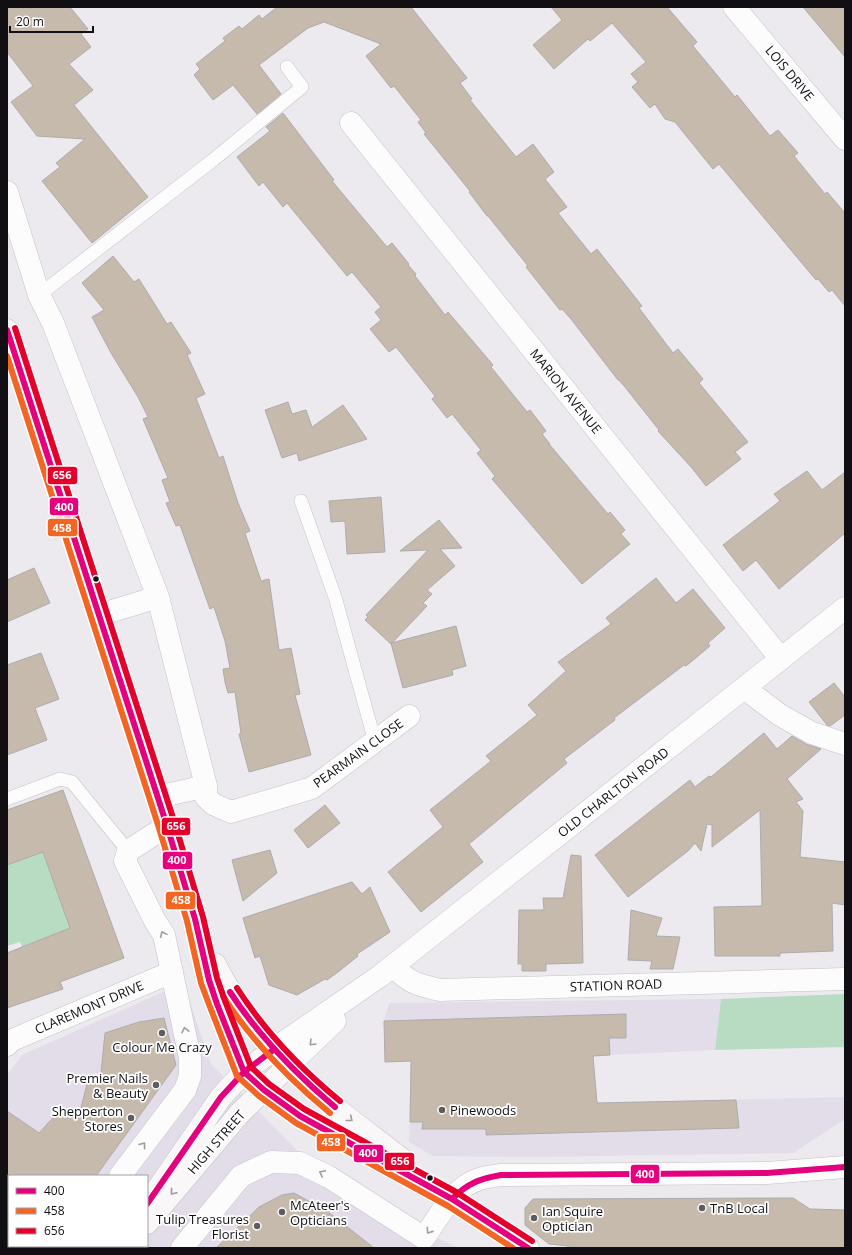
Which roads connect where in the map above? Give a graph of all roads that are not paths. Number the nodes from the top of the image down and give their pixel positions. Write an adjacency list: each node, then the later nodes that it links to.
1 (734, 7): 4 (street, LOIS DRIVE)
2 (287, 67): 6 (lane)
3 (351, 123): 12 (street, MARION AVENUE)
4 (845, 139)
5 (7, 192): 6 (street)
6 (39, 296): 9 (street)
7 (8, 337): 11 (main road)
8 (301, 501): 15 (lane)
9 (158, 597): 11 (street); 17 (street)
10 (845, 608): 12 (street, OLD CHARLTON ROAD)
11 (99, 615): 18 (main road)
12 (781, 659): 13 (street, OLD CHARLTON ROAD)
13 (744, 688): 16 (street); 23 (street, OLD CHARLTON ROAD)
14 (409, 716): 15 (street, PEARMAIN CLOSE)
15 (375, 742): 17 (street, PEARMAIN CLOSE)
16 (845, 744)
17 (206, 786): 18 (street)
18 (158, 797): 20 (main road)
19 (7, 799): 21 (lane)
20 (167, 826): 21 (street); 22 (main road)
21 (128, 851): 24 (street, one-way to 21)
22 (195, 919): 27 (main road); 29 (main road)
23 (387, 971): 25 (street, STATION ROAD); 27 (street, OLD CHARLTON ROAD); 28 (street, OLD CHARLTON ROAD, one-way to 28)
24 (172, 972): 26 (street, CLAREMONT DRIVE); 32 (street, one-way to 24)
25 (845, 979)
26 (7, 1045)
27 (274, 1049): 28 (main road); 29 (main road, HIGH STREET)
28 (289, 1066): 30 (main road, HIGH STREET); 33 (main road, one-way to 33)
29 (244, 1072): 30 (main road); 34 (main road, HIGH STREET)
30 (264, 1090): 33 (main road); 35 (main road, HIGH STREET, one-way to 35)
31 (845, 1167): 33 (street)
32 (121, 1175)
33 (452, 1199): 36 (street, one-way to 36); 37 (main road)
34 (148, 1203)
35 (148, 1222)
36 (182, 1248)
37 (528, 1248)

